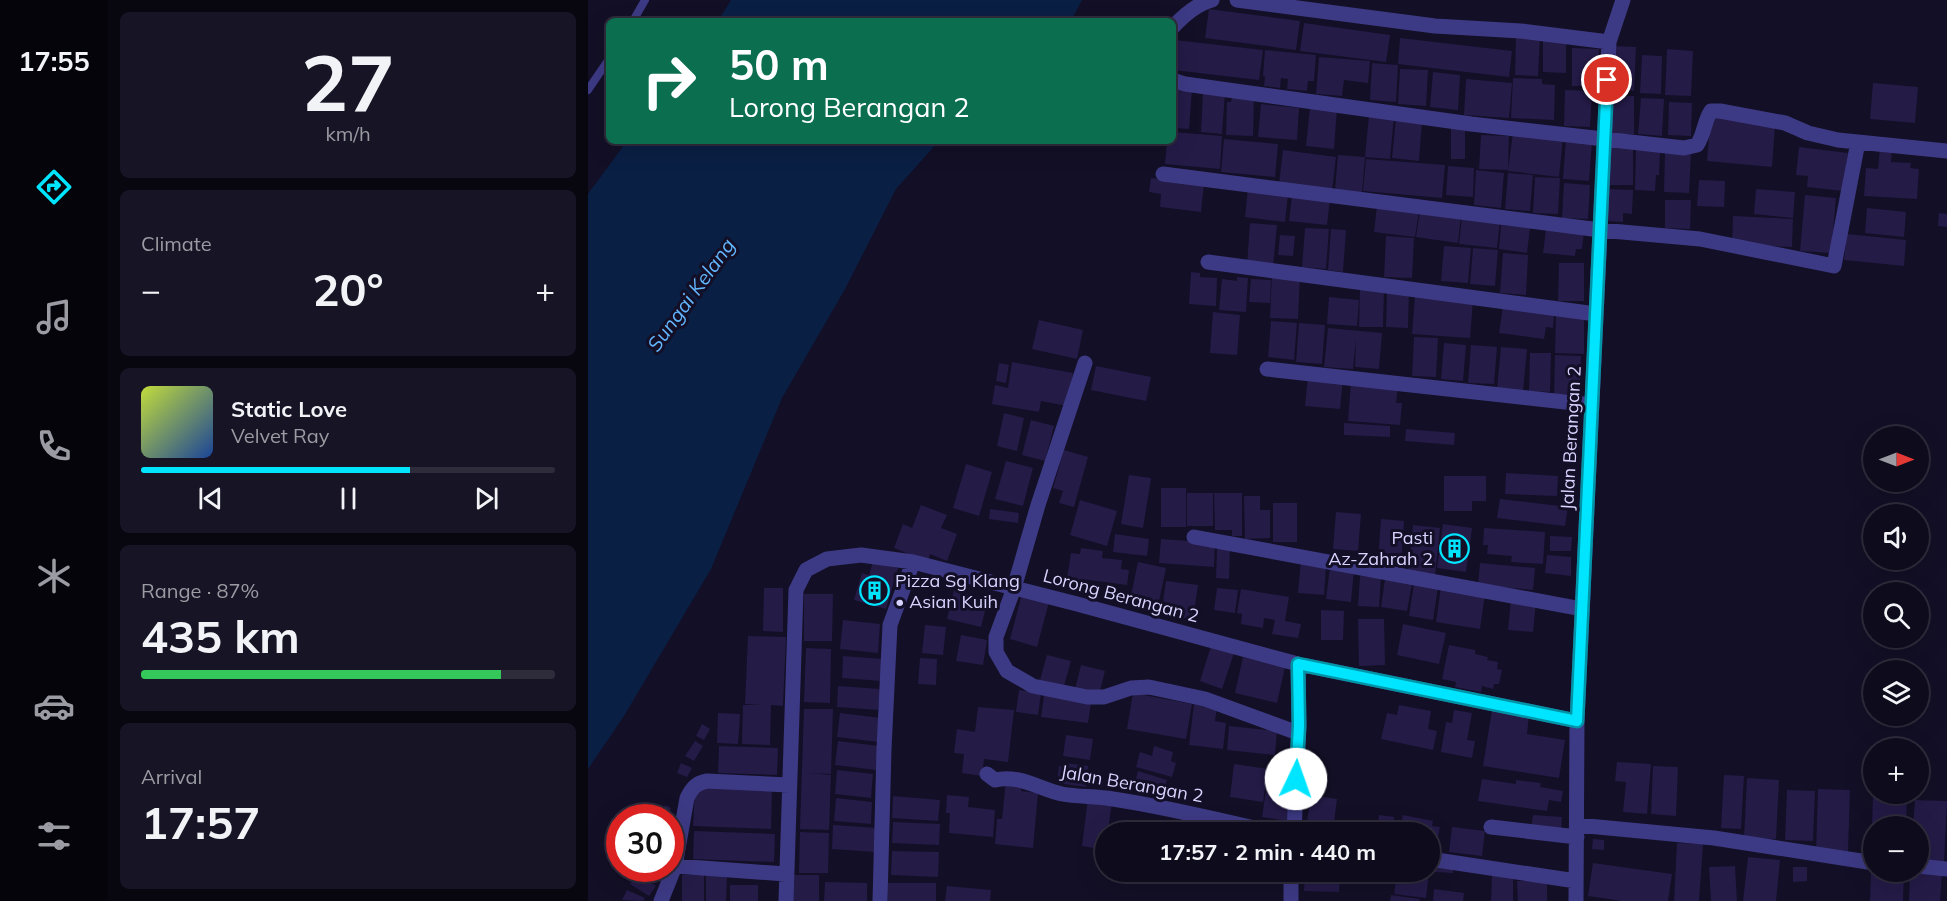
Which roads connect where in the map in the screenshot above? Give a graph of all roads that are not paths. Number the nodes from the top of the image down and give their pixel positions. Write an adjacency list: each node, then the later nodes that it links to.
1 (645, 0): 5 (lane)
2 (1212, 0): 6 (street)
3 (1237, 0): 7 (street)
4 (1623, 0): 7 (street, Jalan Berangan 2)
5 (635, 18)
6 (1176, 24)
7 (1609, 42): 11 (street, Jalan Berangan 2)
8 (606, 63): 10 (lane)
9 (1176, 81): 11 (street)
10 (588, 90)
11 (1604, 138): 12 (street); 15 (street, Jalan Berangan 2)
12 (1858, 142): 13 (street); 15 (street)
13 (1947, 151)
14 (1163, 174): 15 (street)
15 (1600, 230): 17 (street, Jalan Berangan 2)
16 (1208, 262): 17 (street)
17 (1596, 314): 20 (street, Jalan Berangan 2)
18 (1085, 363): 23 (street)
19 (1267, 369): 20 (street)
20 (1592, 405): 24 (street, Jalan Berangan 2)
21 (1194, 537): 24 (street)
22 (913, 562): 23 (street, Lorong Berangan 2); 29 (street, Lorong Berangan 2); 46 (street)
23 (1014, 588): 25 (street, Lorong Berangan 2); 27 (street)
24 (1582, 609): 26 (street, Jalan Berangan 2)
25 (1298, 664): 26 (street, Lorong Berangan 2); 27 (street)
26 (1577, 721): 34 (street, Jalan Berangan 2)
27 (1298, 733): 32 (street)
28 (987, 774): 31 (street, Jalan Berangan 2)
29 (789, 785): 30 (street); 40 (street, Lorong Berangan 2)
30 (684, 815)
31 (1226, 822)
32 (1294, 822)
33 (1491, 827): 34 (street)
34 (1577, 831): 36 (street); 41 (street, Jalan Berangan 2)
35 (1440, 861): 41 (street)
36 (1863, 861)
37 (684, 867): 40 (street)
38 (1929, 867): 39 (street)
39 (1947, 869)
40 (786, 874): 45 (street, Lorong Berangan 2)
41 (1576, 881): 48 (street, Jalan Berangan 2)
42 (669, 882): 44 (street)
43 (1291, 882): 47 (street)
44 (661, 901)
45 (786, 901)
46 (880, 901)
47 (1291, 901)
48 (1576, 901)

